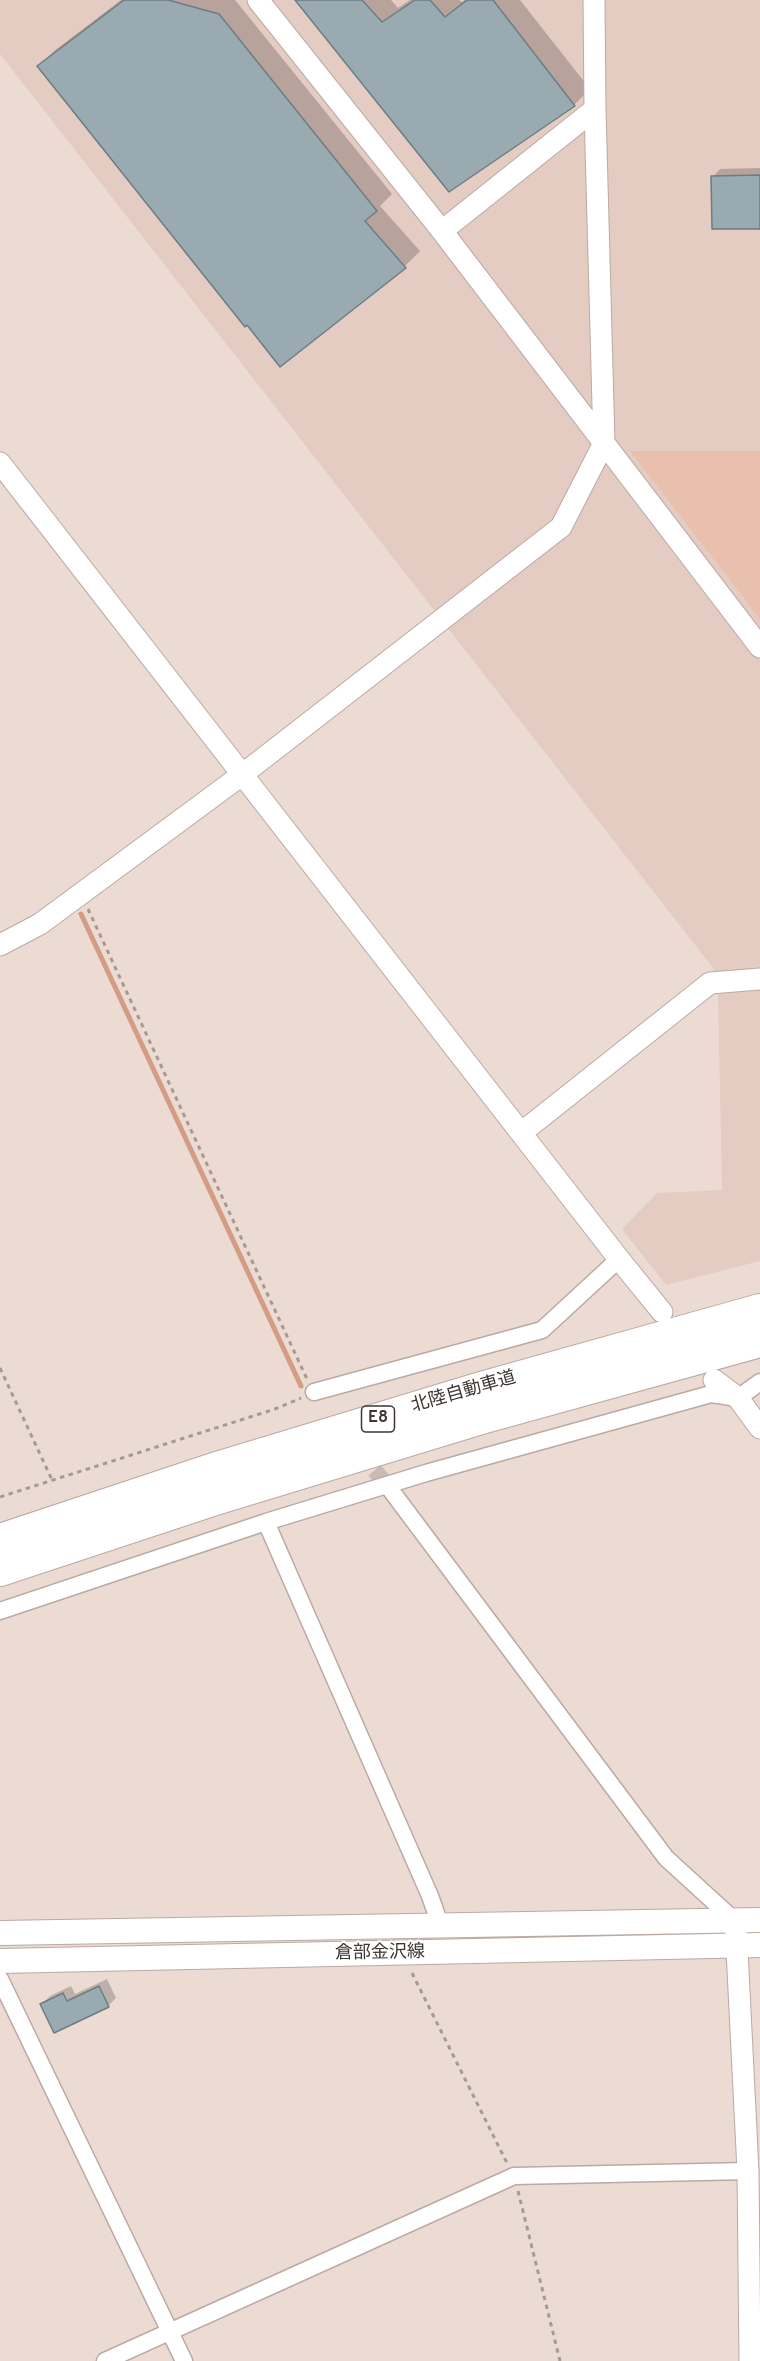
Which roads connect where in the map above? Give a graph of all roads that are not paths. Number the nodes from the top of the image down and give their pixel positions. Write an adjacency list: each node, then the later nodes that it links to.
1 (258, 0): 4 (street)
2 (594, 0): 3 (street)
3 (595, 109): 4 (street); 5 (street)
4 (442, 231): 5 (street)
5 (604, 444): 7 (street); 8 (street)
6 (0, 463): 8 (street)
7 (760, 647)
8 (243, 774): 9 (street); 11 (street)
9 (0, 945)
10 (760, 979): 11 (street)
11 (521, 1133): 12 (street)
12 (619, 1259): 14 (street); 18 (street)
13 (760, 1310): 23 (highway, 北陸自動車道 / E8)
14 (662, 1312)
15 (760, 1341): 24 (highway, 北陸自動車道 / E8)
16 (714, 1380): 19 (street)
17 (760, 1382): 19 (street)
18 (314, 1392)
19 (738, 1398): 20 (street); 21 (street)
20 (760, 1428)
21 (387, 1485): 22 (street); 27 (street)
22 (266, 1522): 25 (street); 28 (street)
23 (0, 1540)
24 (0, 1570)
25 (0, 1611)
26 (760, 1920): 27 (main road, 倉部金沢線)
27 (735, 1921): 28 (main road, 倉部金沢線); 30 (street)
28 (441, 1927): 29 (main road, 倉部金沢線)
29 (0, 1934)
30 (748, 1946): 31 (main road, 倉部金沢線); 33 (street)
31 (0, 1961)
32 (0, 1979): 34 (street)
33 (748, 2171): 34 (street); 37 (street)
34 (170, 2331): 35 (street); 36 (street)
35 (105, 2361)
36 (184, 2361)
37 (750, 2361)

